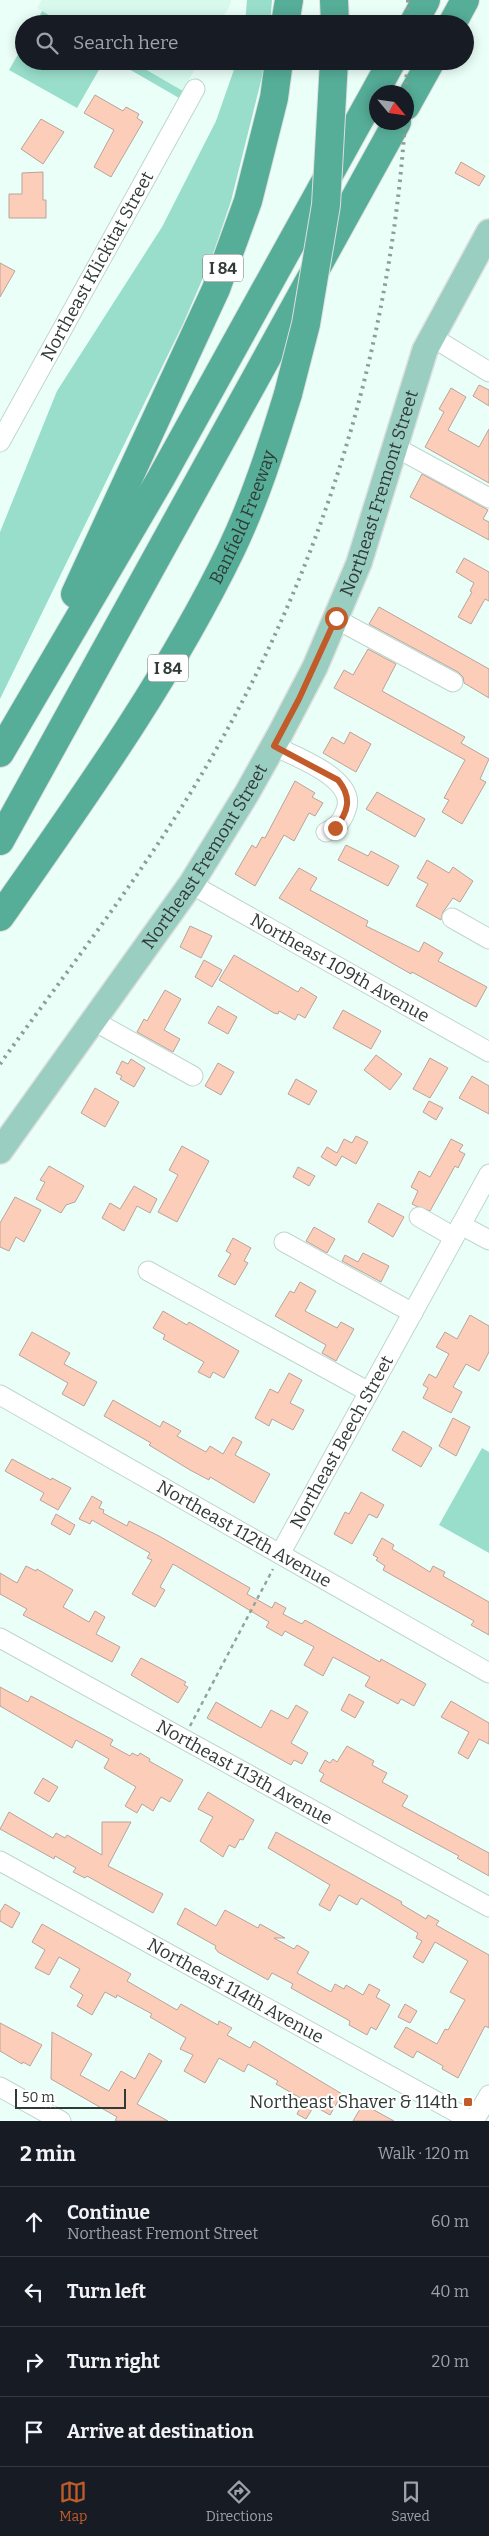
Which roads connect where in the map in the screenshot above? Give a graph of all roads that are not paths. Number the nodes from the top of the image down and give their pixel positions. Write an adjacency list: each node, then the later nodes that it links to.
1 (289, 0): 5 (highway)
2 (334, 0): 6 (highway)
3 (426, 0): 7 (highway)
4 (465, 0): 8 (highway)
5 (286, 15)
6 (335, 15)
7 (418, 15)
8 (457, 15)
9 (279, 70): 25 (highway, I 84)
10 (334, 70): 29 (highway, Banfield Freeway / I 84, bridge)
11 (387, 70): 25 (highway)
12 (427, 70): 14 (highway)
13 (195, 89): 19 (street, Northeast Klickitat Street)
14 (414, 92)
15 (394, 130): 27 (highway)
16 (487, 240): 17 (main road, Northeast Fremont Street)
17 (432, 337): 18 (street); 20 (main road, Northeast Fremont Street)
18 (489, 372)
19 (0, 442)
20 (395, 447): 21 (street); 22 (main road, Northeast Fremont Street)
21 (489, 498)
22 (336, 618): 23 (street); 24 (main road, Northeast Fremont Street)
23 (453, 682)
24 (274, 746): 26 (street); 28 (main road, Northeast Fremont Street)
25 (3, 748)
26 (326, 832)
27 (0, 840)
28 (191, 884): 32 (main road, Northeast Fremont Street); 33 (street, Northeast 109th Avenue)
29 (0, 917)
30 (452, 918): 31 (street)
31 (489, 939)
32 (94, 1020): 34 (street); 35 (main road, Northeast Fremont Street)
33 (489, 1052)
34 (193, 1076)
35 (0, 1151)
36 (489, 1174): 38 (street, Northeast Beech Street)
37 (419, 1217): 38 (street)
38 (458, 1231): 39 (street); 42 (street, Northeast Beech Street)
39 (489, 1240)
40 (284, 1242): 42 (street)
41 (148, 1271): 43 (street)
42 (413, 1313): 43 (street, Northeast Beech Street)
43 (369, 1392): 45 (street, Northeast Beech Street)
44 (0, 1395): 45 (street, Northeast 112th Avenue)
45 (280, 1554): 47 (street, Northeast 112th Avenue)
46 (0, 1638): 49 (street, Northeast 113th Avenue)
47 (489, 1673)
48 (0, 1861): 53 (street, Northeast 114th Avenue)
49 (489, 1907)
50 (0, 2087): 52 (street)
51 (489, 2095): 53 (street)
52 (61, 2121)
53 (473, 2121)

